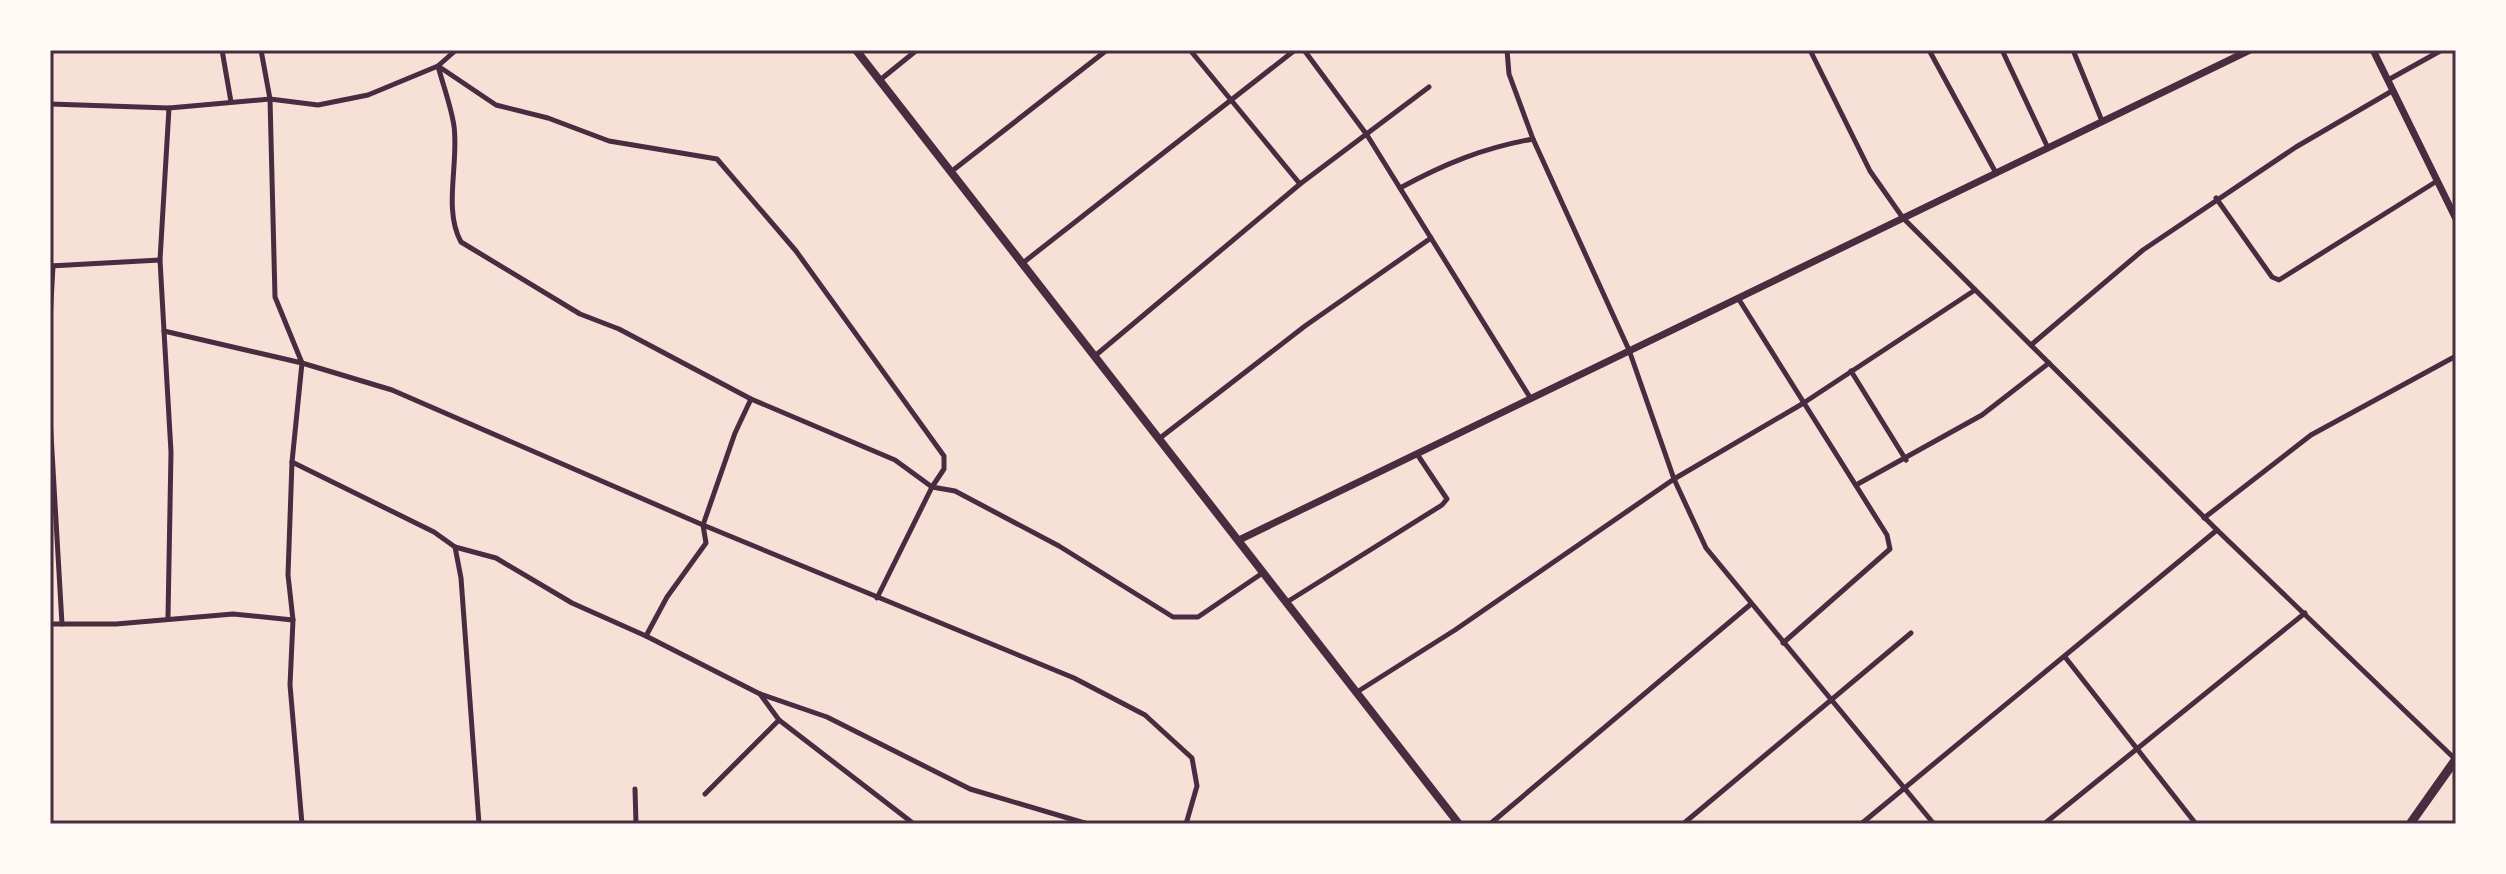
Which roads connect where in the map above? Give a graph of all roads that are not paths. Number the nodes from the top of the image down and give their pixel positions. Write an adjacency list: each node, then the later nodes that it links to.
1 (222, 50): 25 (street)
2 (261, 50): 23 (street)
3 (456, 50): 18 (street)
4 (856, 50): 19 (main road)
5 (917, 50): 19 (street)
6 (1107, 50): 32 (street)
7 (1190, 50): 24 (street)
8 (1295, 50): 24 (street)
9 (1304, 50): 29 (street)
10 (1507, 50): 30 (street)
11 (1810, 50): 38 (street)
12 (1929, 50): 33 (street)
13 (2002, 50): 31 (street)
14 (2073, 50): 28 (street)
15 (2250, 50): 28 (street)
16 (2373, 50): 20 (street)
17 (2442, 50): 20 (street)
18 (438, 66): 23 (street); 55 (street); 65 (street)
19 (880, 80): 32 (main road)
20 (2387, 80): 22 (street)
21 (1429, 87): 29 (street)
22 (2392, 91): 34 (street); 37 (street)
23 (270, 99): 25 (street); 52 (street)
24 (1232, 101): 35 (street); 42 (street)
25 (231, 102): 27 (street)
26 (50, 104): 27 (street)
27 (169, 108): 41 (street)
28 (2102, 121): 31 (street)
29 (1367, 135): 35 (street); 36 (street)
30 (1533, 139): 36 (street); 49 (street)
31 (2048, 148): 33 (street)
32 (952, 171): 42 (main road)
33 (1996, 173): 38 (street)
34 (2437, 181): 37 (street); 39 (street)
35 (1300, 184): 50 (street)
36 (1400, 188): 40 (street)
37 (2216, 198): 48 (street)
38 (1903, 218): 44 (street); 45 (street)
39 (2456, 219)
40 (1431, 238): 56 (street); 59 (street)
41 (160, 260): 43 (street); 47 (street)
42 (1024, 262): 50 (main road)
43 (51, 266): 46 (street)
44 (1975, 290): 48 (street); 54 (street)
45 (1738, 298): 49 (street); 57 (street)
46 (50, 321)
47 (164, 331): 52 (street); 76 (street)
48 (2031, 345): 53 (street)
49 (1629, 350): 56 (street); 63 (street)
50 (1096, 355): 59 (main road)
51 (2456, 356): 66 (street)
52 (302, 363): 62 (street); 67 (street)
53 (2049, 363): 61 (street); 66 (street)
54 (1851, 371): 57 (street); 61 (street)
55 (751, 399): 65 (street); 67 (street)
56 (1531, 399): 60 (street)
57 (1802, 404): 63 (street); 64 (street)
58 (50, 417): 79 (street)
59 (1160, 438): 69 (main road)
60 (1417, 454): 69 (street); 73 (street)
61 (1906, 460): 64 (street)
62 (292, 462): 70 (street); 77 (street)
63 (1674, 479): 74 (street); 84 (street)
64 (1856, 485): 82 (street)
65 (932, 487): 71 (street); 72 (street)
66 (2204, 518): 68 (street)
67 (703, 525): 72 (street); 81 (street)
68 (2217, 530): 75 (street); 83 (street)
69 (1239, 540): 71 (main road)
70 (455, 547): 81 (street); 94 (street)
71 (1265, 572): 73 (main road)
72 (877, 598): 98 (street)
73 (1287, 602): 84 (main road)
74 (1751, 604): 82 (street); 100 (street)
75 (2305, 613): 88 (street); 89 (street)
76 (168, 617): 77 (street); 79 (street)
77 (293, 620): 93 (street)
78 (50, 624): 79 (street)
79 (62, 624)
80 (1911, 633): 86 (street)
81 (646, 636): 85 (street)
82 (1783, 643): 86 (street)
83 (2065, 657): 88 (street); 91 (street)
84 (1357, 692): 99 (main road)
85 (760, 694): 87 (street); 97 (street)
86 (1833, 699): 91 (street); 101 (street)
87 (779, 720): 92 (street); 96 (street)
88 (2137, 749): 104 (street); 105 (street)
89 (2456, 759): 106 (main road)
90 (635, 789): 95 (street)
91 (1906, 789): 102 (street); 103 (street)
92 (705, 794)
93 (302, 824)
94 (479, 824)
95 (636, 824)
96 (914, 824)
97 (1088, 824)
98 (1186, 824)
99 (1459, 824)
100 (1490, 824)
101 (1683, 824)
102 (1861, 824)
103 (1934, 824)
104 (2044, 824)
105 (2196, 824)
106 (2410, 824)

